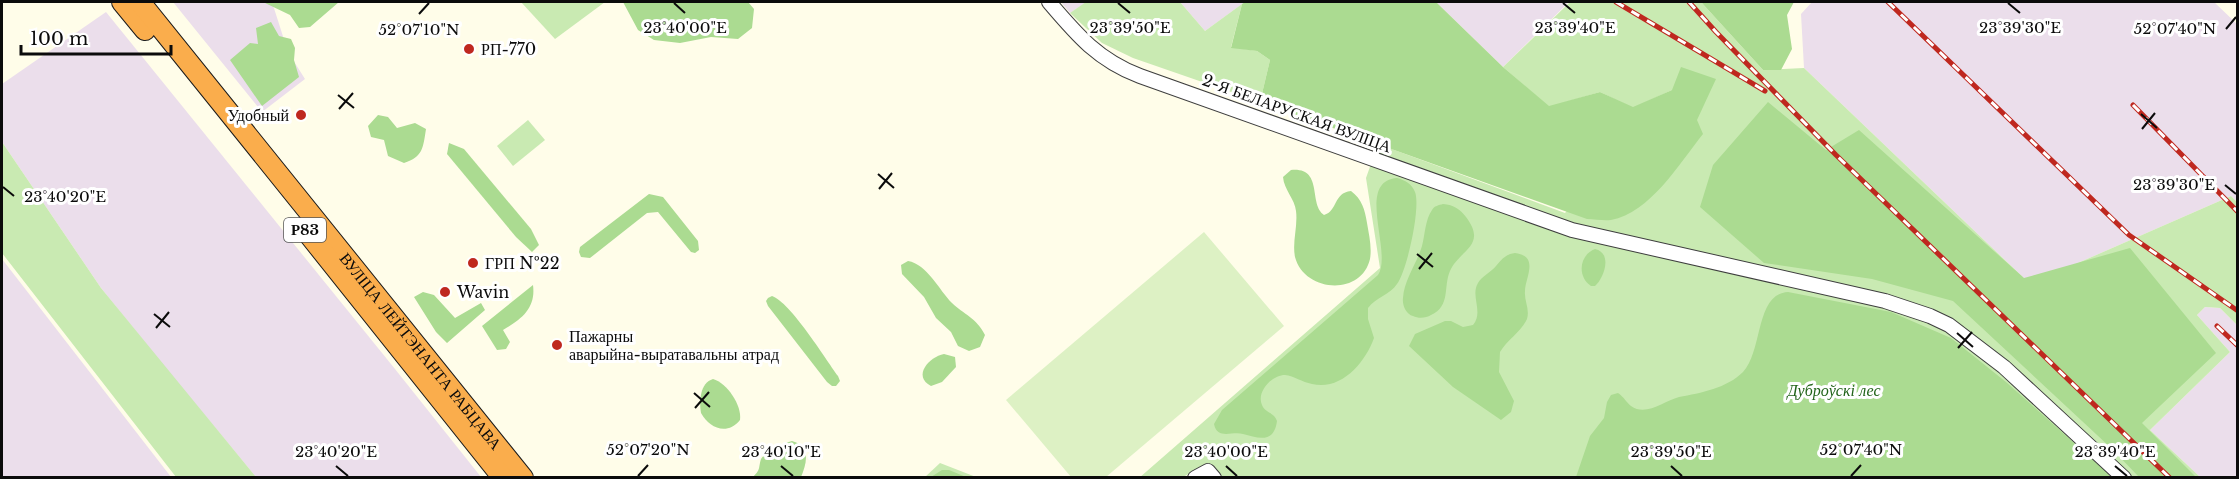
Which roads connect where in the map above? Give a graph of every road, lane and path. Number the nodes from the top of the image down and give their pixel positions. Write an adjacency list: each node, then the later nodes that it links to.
1 (123, 2): 5 (highway, ВУЛІЦА ЛЕЙТЭНАНТА РАБЦАВА / Р83)
2 (140, 2): 6 (highway, ВУЛІЦА ЛЕЙТЭНАНТА РАБЦАВА / Р83)
3 (1049, 2): 8 (street, 2-Я БЕЛАРУСКАЯ ВУЛІЦА)
4 (1211, 474): 7 (street)
5 (503, 477)
6 (523, 477)
7 (1195, 477)
8 (2124, 477)

